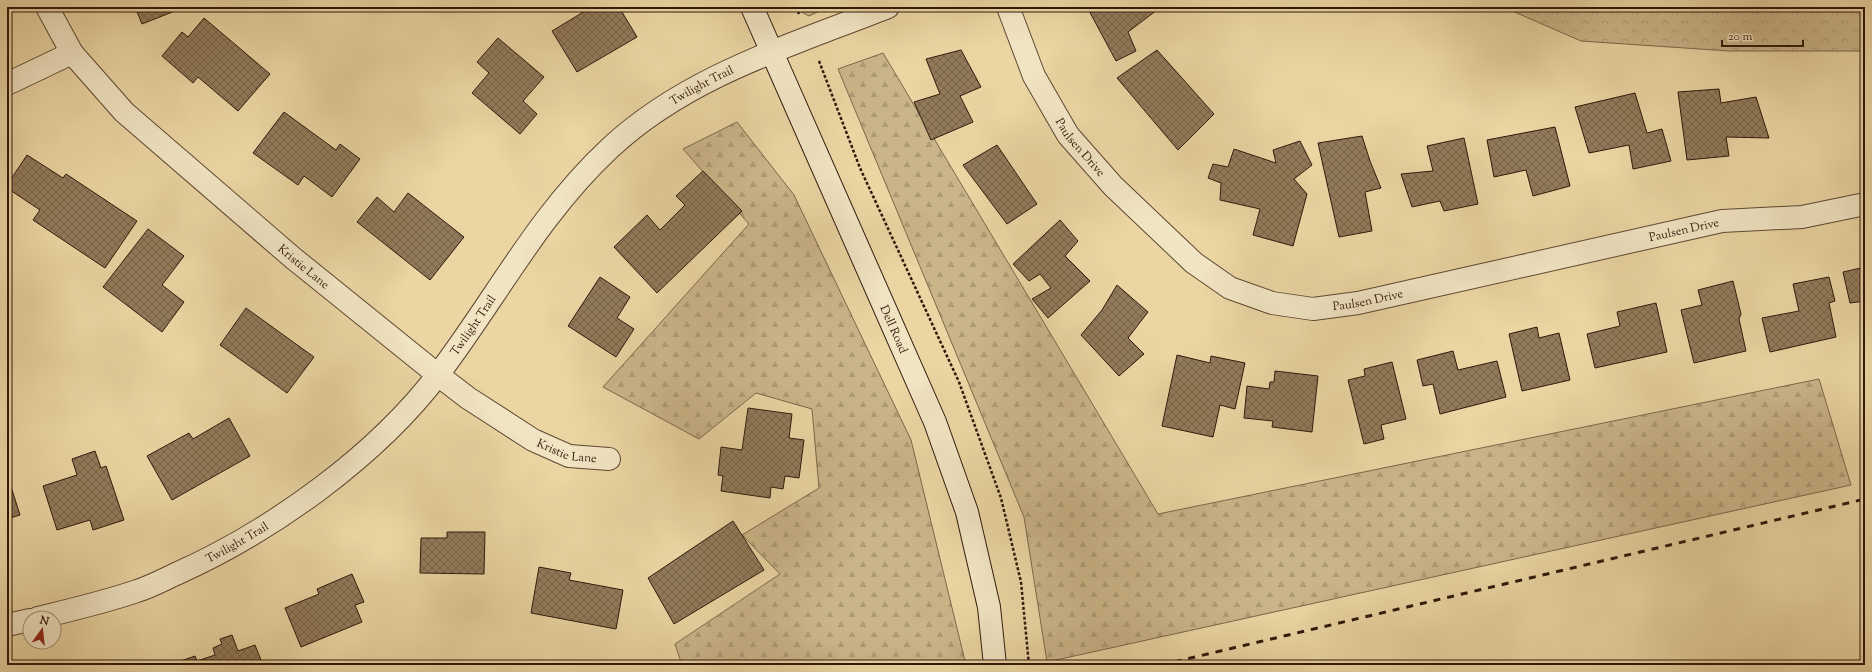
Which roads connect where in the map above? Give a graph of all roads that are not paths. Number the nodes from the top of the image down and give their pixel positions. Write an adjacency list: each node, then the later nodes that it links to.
1 (47, 7): 6 (street, Kristie Lane)
2 (752, 7): 5 (street, Dell Road)
3 (888, 7): 5 (street, Twilight Trail)
4 (1008, 7): 8 (street, Paulsen Drive)
5 (772, 52): 9 (street, Twilight Trail); 14 (street, Dell Road)
6 (72, 53): 7 (street); 9 (street, Kristie Lane)
7 (7, 84)
8 (1865, 204)
9 (438, 375): 10 (street, Kristie Lane); 11 (street, Twilight Trail)
10 (609, 459)
11 (62, 612)
12 (22, 622): 13 (street)
13 (7, 625)
14 (995, 665)

